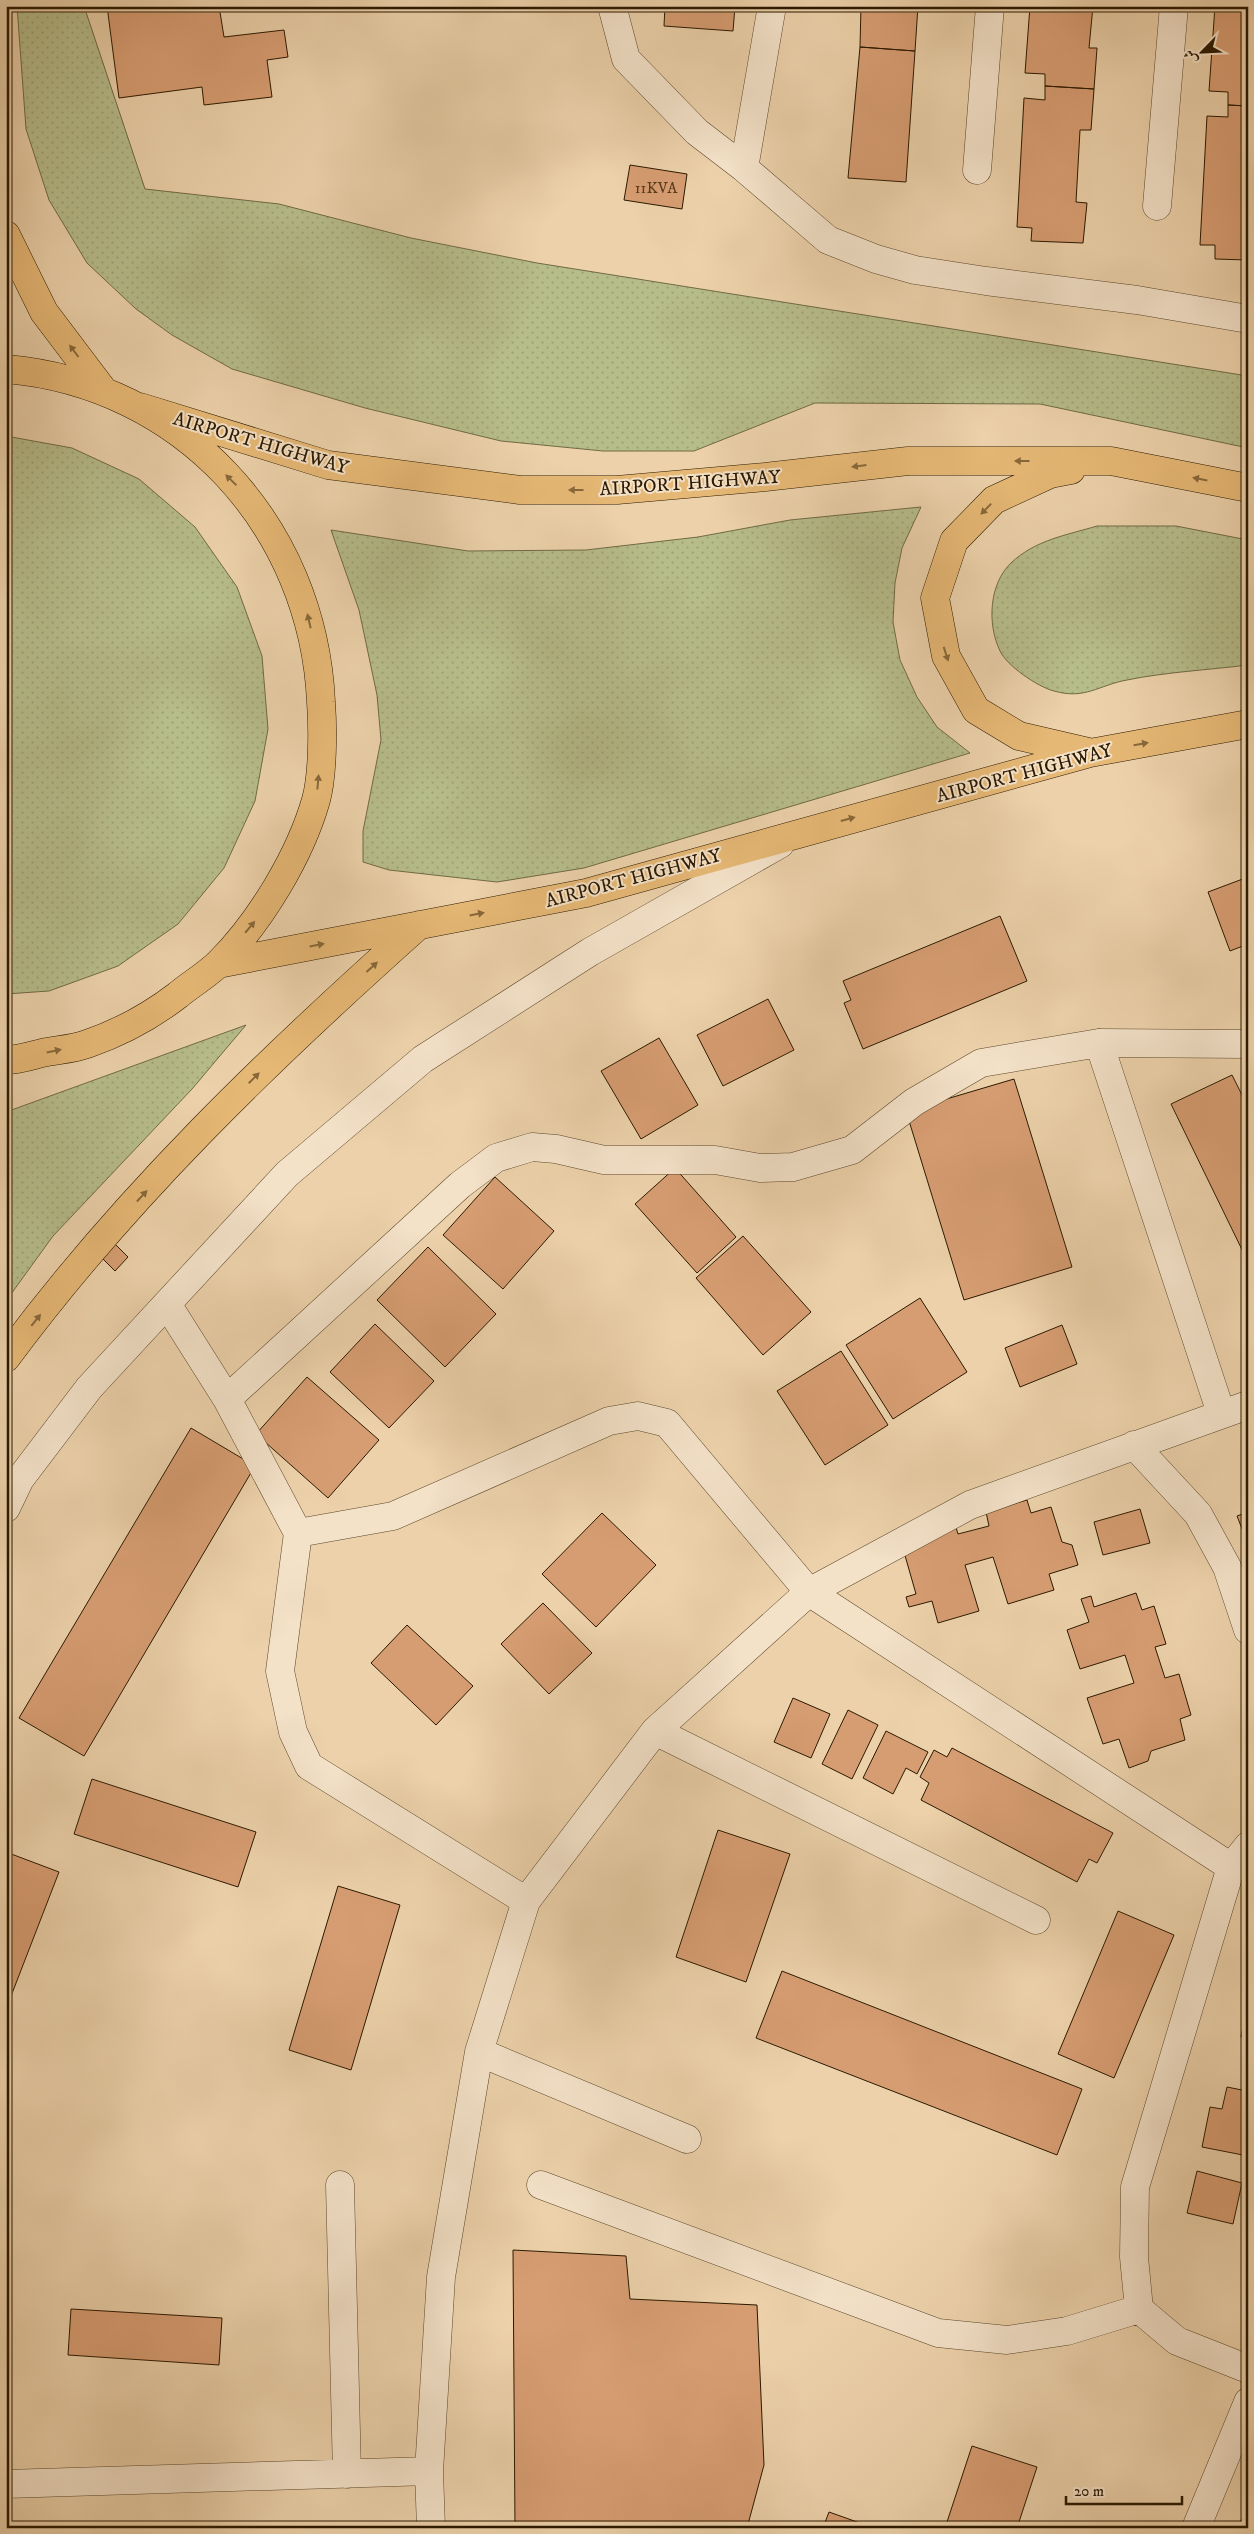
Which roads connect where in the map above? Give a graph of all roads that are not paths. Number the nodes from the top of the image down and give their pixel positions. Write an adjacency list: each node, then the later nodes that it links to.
1 (612, 6): 5 (street)
2 (772, 6): 5 (street)
3 (990, 6): 6 (street)
4 (1174, 6): 7 (street)
5 (744, 168): 9 (street)
6 (977, 170)
7 (1157, 206)
8 (6, 235): 11 (highway, one-way to 8)
9 (1248, 319)
10 (6, 369): 11 (highway)
11 (103, 390): 12 (highway)
12 (140, 407): 13 (highway, AIRPORT HIGHWAY, one-way to 12); 19 (highway, one-way to 12)
13 (1112, 461): 14 (highway, AIRPORT HIGHWAY, one-way to 13); 16 (highway, one-way to 16)
14 (1248, 488)
15 (1248, 724): 16 (highway, AIRPORT HIGHWAY, one-way to 15)
16 (1090, 753): 17 (highway, AIRPORT HIGHWAY, one-way to 16)
17 (801, 832): 18 (highway, AIRPORT HIGHWAY, one-way to 17); 23 (street)
18 (419, 925): 19 (highway, AIRPORT HIGHWAY, one-way to 18); 24 (highway, one-way to 18)
19 (218, 964): 22 (highway, one-way to 19)
20 (1099, 1043): 21 (street); 25 (street); 27 (street)
21 (1248, 1044)
22 (6, 1060)
23 (167, 1304): 25 (street); 29 (street)
24 (6, 1358)
25 (228, 1399): 30 (street)
26 (1248, 1405): 27 (street)
27 (1221, 1413): 28 (street)
28 (1134, 1445): 31 (street); 32 (street)
29 (6, 1508)
30 (298, 1533): 31 (street); 36 (street)
31 (809, 1592): 33 (street); 35 (street)
32 (1248, 1630)
33 (655, 1731): 36 (street); 37 (street)
34 (1248, 1846): 35 (street)
35 (1231, 1867): 42 (street)
36 (526, 1901): 38 (street)
37 (1036, 1920)
38 (479, 2052): 39 (street); 45 (street)
39 (687, 2139)
40 (541, 2185): 42 (street)
41 (340, 2186): 46 (street)
42 (1139, 2309): 43 (street)
43 (1248, 2369)
44 (1248, 2402): 49 (street)
45 (429, 2471): 46 (street); 48 (street)
46 (347, 2474): 47 (street)
47 (6, 2484)
48 (431, 2528)
49 (1196, 2528)

